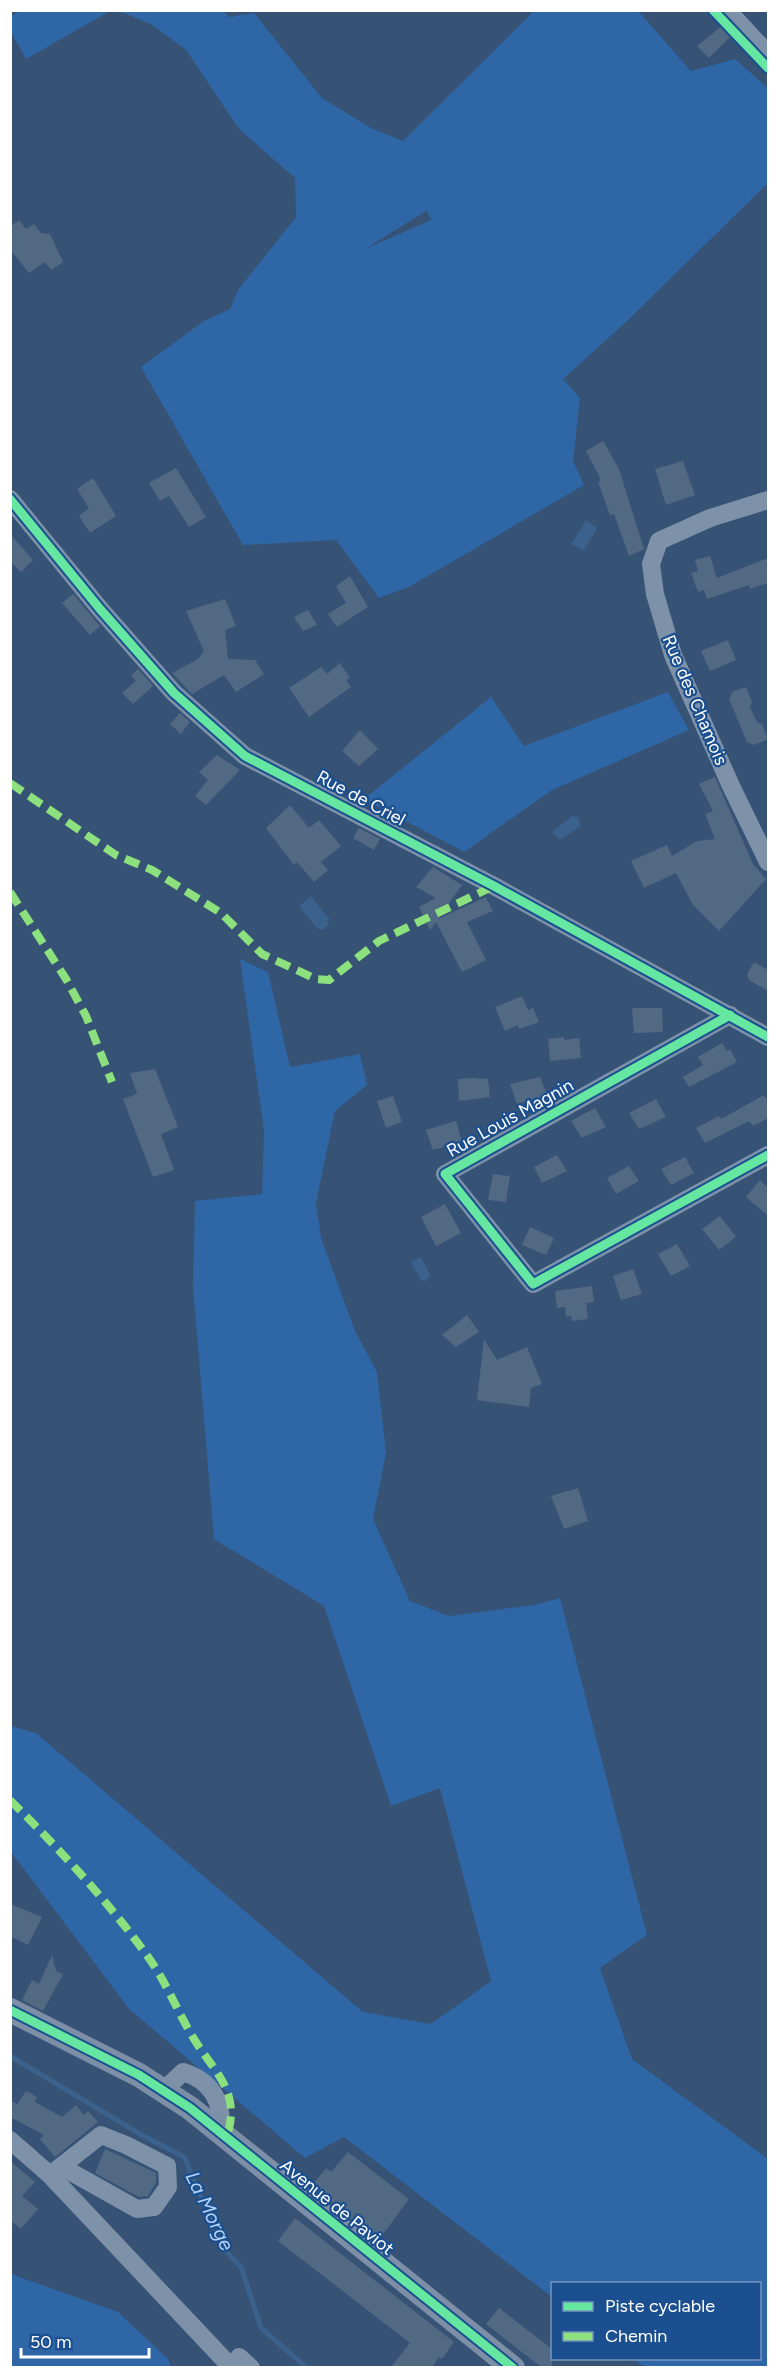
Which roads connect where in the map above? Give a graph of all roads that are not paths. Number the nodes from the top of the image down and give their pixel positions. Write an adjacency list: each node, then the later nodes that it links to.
1 (727, 10): 2 (street)
2 (768, 54)
3 (10, 499): 6 (street, Rue de Criel)
4 (768, 500): 5 (street, Rue des Chamois)
5 (767, 858)
6 (730, 1015): 7 (street, Rue de Criel); 8 (street, Rue Louis Magnin)
7 (768, 1037)
8 (768, 1155)
9 (10, 2010): 13 (main road, Avenue de Paviot)
10 (10, 2140): 11 (street)
11 (56, 2171): 11 (street); 12 (street)
12 (240, 2364)
13 (513, 2367)

